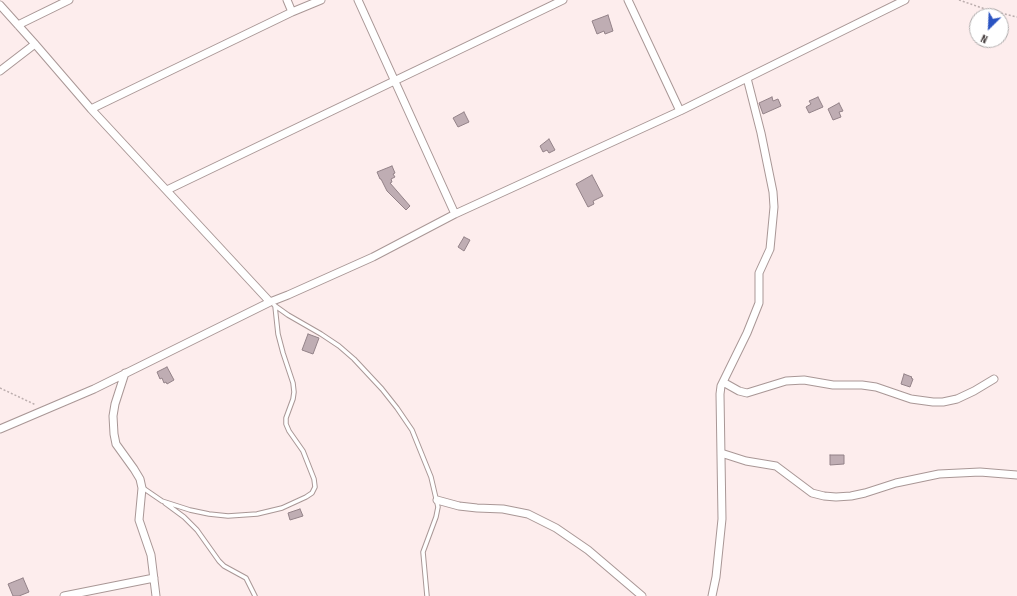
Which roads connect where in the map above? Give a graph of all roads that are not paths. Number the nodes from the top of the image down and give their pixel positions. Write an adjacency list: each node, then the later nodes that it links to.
1 (69, 0): 10 (street)
2 (287, 0): 9 (street)
3 (321, 0): 9 (street)
4 (358, 0): 14 (street)
5 (563, 0): 14 (street)
6 (628, 0): 16 (street)
7 (905, 0): 13 (street)
8 (0, 5): 10 (street)
9 (292, 12): 15 (street)
10 (18, 25): 11 (street)
11 (36, 44): 12 (street); 15 (street)
12 (0, 71)
13 (747, 78): 16 (street); 22 (street)
14 (394, 80): 17 (street); 18 (street)
15 (91, 109): 17 (street)
16 (680, 111): 18 (street)
17 (167, 190): 19 (street)
18 (455, 214): 19 (street)
19 (272, 304): 20 (street); 27 (lane); 28 (lane)
20 (125, 374): 23 (street); 26 (street)
21 (994, 378): 22 (street)
22 (723, 382): 24 (street)
23 (0, 429)
24 (721, 454): 25 (street); 35 (street)
25 (1017, 475)
26 (142, 488): 28 (lane); 29 (street)
27 (437, 500): 33 (lane); 34 (street)
28 (162, 501): 32 (lane)
29 (154, 578): 30 (street); 31 (street)
30 (64, 596)
31 (156, 596)
32 (255, 596)
33 (427, 596)
34 (642, 596)
35 (712, 596)

